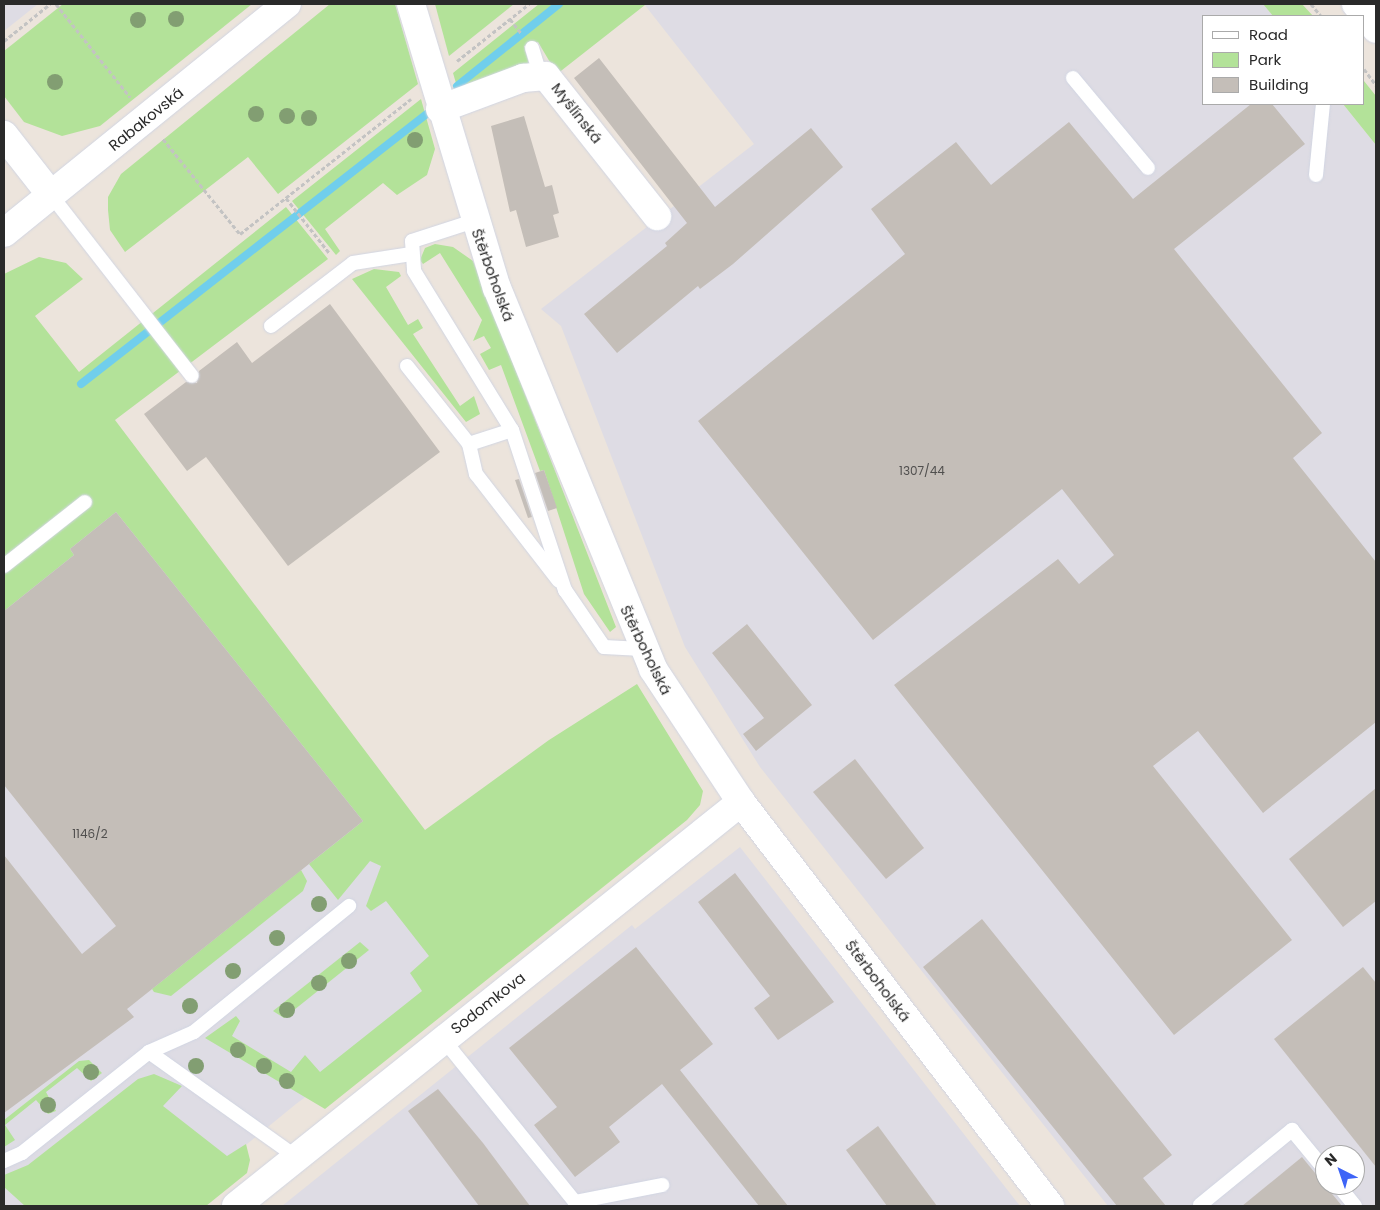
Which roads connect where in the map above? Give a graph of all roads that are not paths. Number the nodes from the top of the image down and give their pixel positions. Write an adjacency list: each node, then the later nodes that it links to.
1 (287, 4): 11 (street, Rabakovská)
2 (411, 4): 7 (street, Štěrboholská)
3 (532, 48): 4 (lane)
4 (540, 75): 7 (street, Myšlínská); 12 (street, Myšlínská)
5 (1073, 78): 9 (lane)
6 (1323, 105): 10 (lane)
7 (440, 109): 13 (street, Štěrboholská)
8 (4, 134): 11 (street)
9 (1148, 168)
10 (1316, 175)
11 (51, 195): 14 (street, Rabakovská); 18 (lane)
12 (656, 216)
13 (474, 221): 15 (lane); 24 (street, Štěrboholská)
14 (4, 234)
15 (412, 254): 16 (lane); 19 (lane)
16 (270, 326)
17 (407, 366): 20 (lane)
18 (192, 376)
19 (512, 430): 20 (lane); 23 (lane)
20 (469, 444): 23 (lane)
21 (85, 502): 22 (lane)
22 (4, 566)
23 (565, 590): 24 (lane)
24 (642, 648): 25 (street, Štěrboholská)
25 (741, 802): 27 (street, Sodomkova); 36 (street, Štěrboholská)
26 (349, 906): 28 (lane)
27 (443, 1040): 29 (street, Sodomkova); 32 (lane)
28 (149, 1052): 29 (lane); 31 (lane)
29 (296, 1157): 35 (street, Sodomkova)
30 (1315, 1158): 34 (lane)
31 (4, 1161)
32 (662, 1185)
33 (1347, 1195): 37 (lane)
34 (1200, 1205)
35 (236, 1206)
36 (1050, 1206)
37 (1356, 1206)

